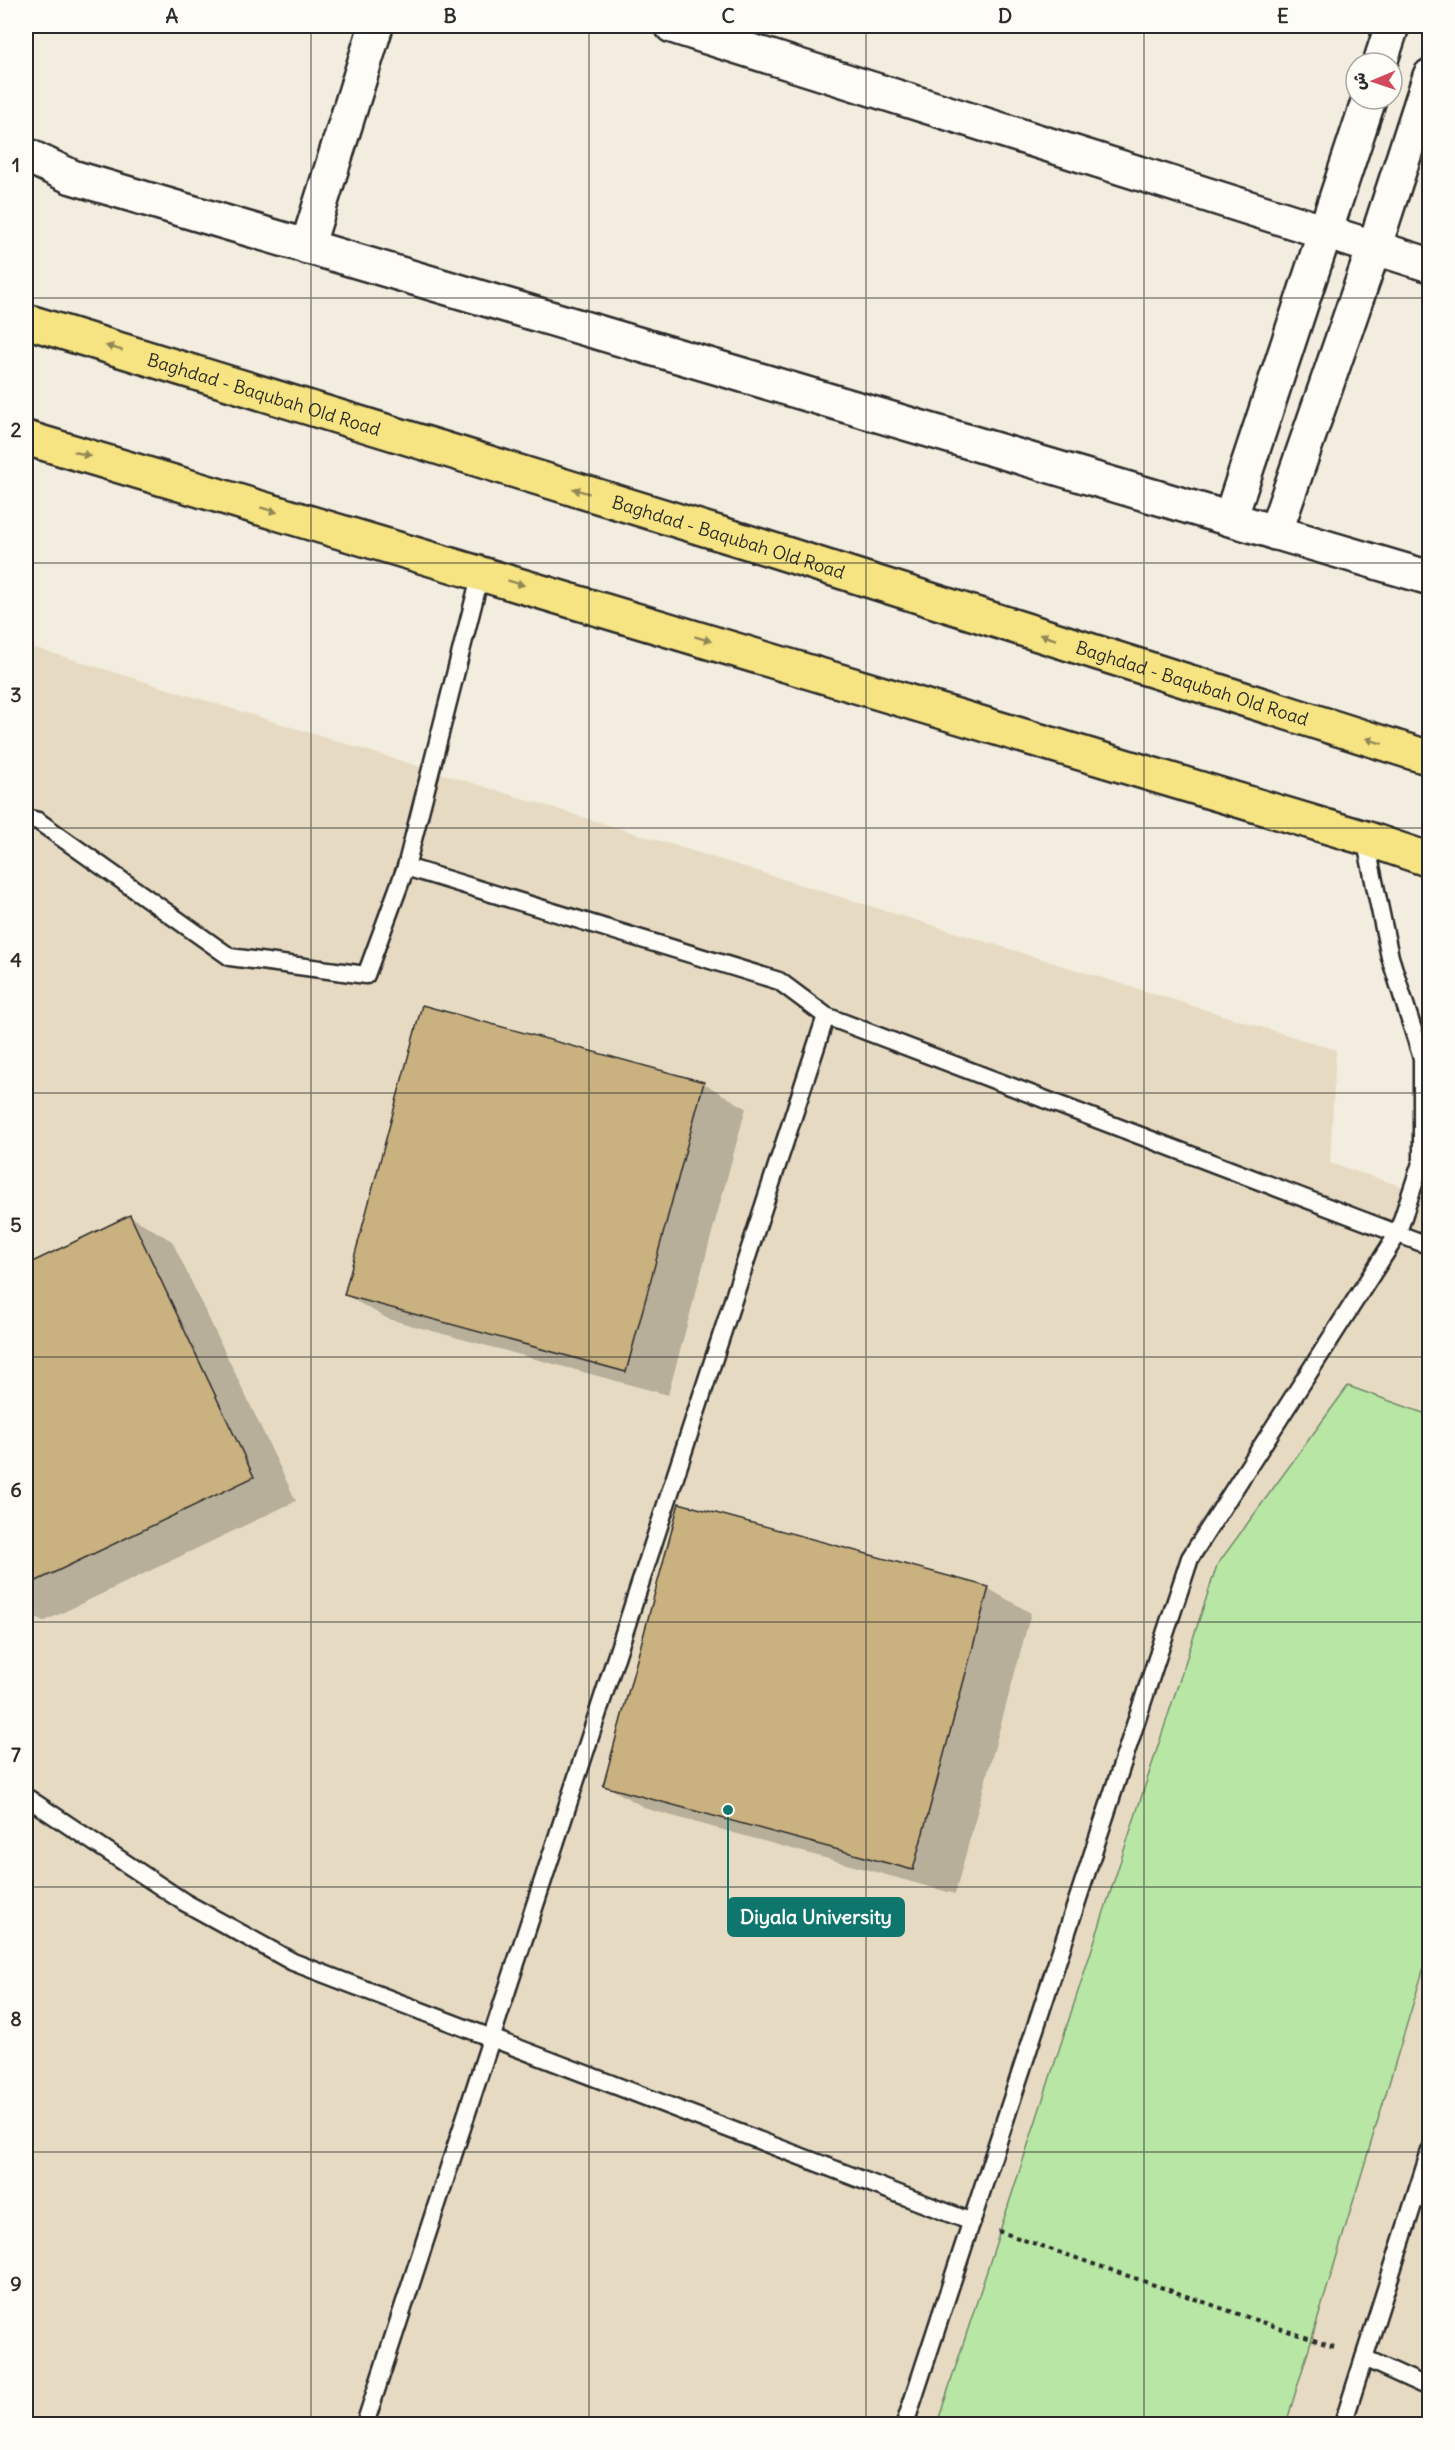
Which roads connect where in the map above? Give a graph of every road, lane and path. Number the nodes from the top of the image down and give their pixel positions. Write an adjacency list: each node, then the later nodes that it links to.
1 (376, 26): 9 (street)
2 (672, 26): 8 (street)
3 (1392, 26): 4 (street)
4 (1384, 51)
5 (1430, 76): 10 (street)
6 (1365, 111): 8 (street)
7 (26, 155): 9 (street)
8 (1327, 232): 10 (street); 14 (street)
9 (307, 247): 14 (street)
10 (1374, 248): 11 (street); 15 (street)
11 (1430, 265)
12 (26, 321): 18 (highway, Baghdad - Baqubah Old Road, one-way to 12)
13 (26, 438): 16 (highway, one-way to 16)
14 (1230, 519): 15 (street)
15 (1275, 533): 17 (street)
16 (481, 573): 20 (highway, one-way to 20); 22 (lane)
17 (1430, 578)
18 (1430, 758)
19 (26, 818): 22 (lane)
20 (1365, 838): 21 (highway); 24 (lane)
21 (1430, 860)
22 (406, 867): 23 (lane)
23 (826, 1016): 24 (lane); 27 (lane)
24 (1397, 1235): 25 (lane); 29 (lane)
25 (1430, 1246)
26 (26, 1797): 27 (lane)
27 (492, 2036): 29 (lane); 32 (lane)
28 (1430, 2151): 30 (lane)
29 (972, 2222): 30 (path); 33 (lane)
30 (1364, 2358): 31 (lane); 34 (lane)
31 (1430, 2388)
32 (365, 2424)
33 (905, 2424)
34 (1343, 2424)

